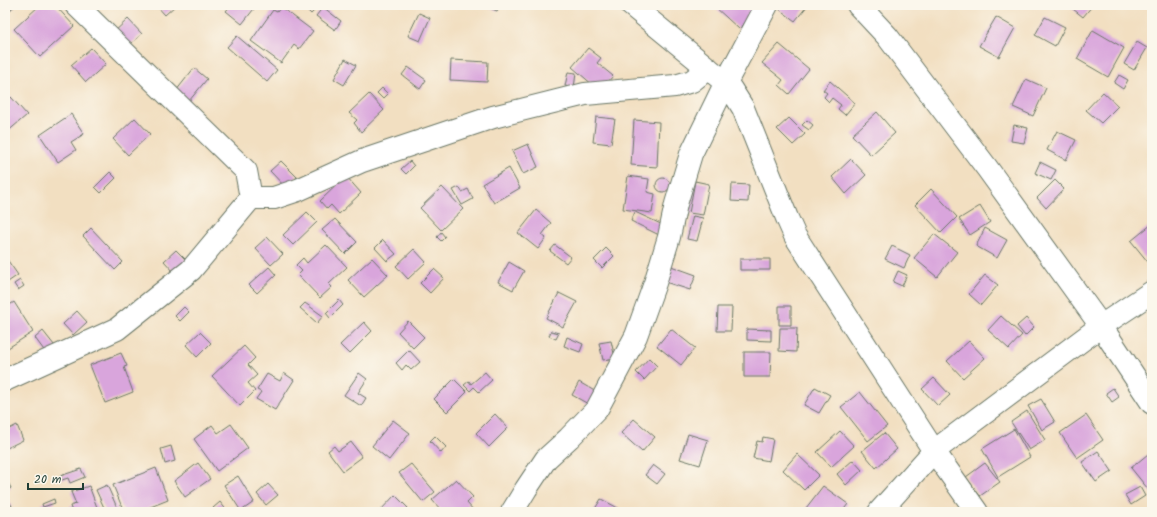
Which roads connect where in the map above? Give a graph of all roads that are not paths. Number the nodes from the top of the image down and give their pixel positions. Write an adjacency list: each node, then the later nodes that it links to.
1 (76, 5): 7 (street)
2 (631, 5): 5 (street)
3 (767, 5): 6 (street)
4 (858, 5): 9 (street)
5 (708, 68): 6 (street); 7 (street)
6 (725, 84): 12 (street); 13 (street)
7 (250, 198): 10 (street)
8 (1152, 292): 9 (street)
9 (1101, 326): 11 (street); 12 (street)
10 (5, 380)
11 (1152, 403)
12 (934, 450): 14 (street); 15 (street)
13 (512, 512)
14 (879, 512)
15 (977, 512)

